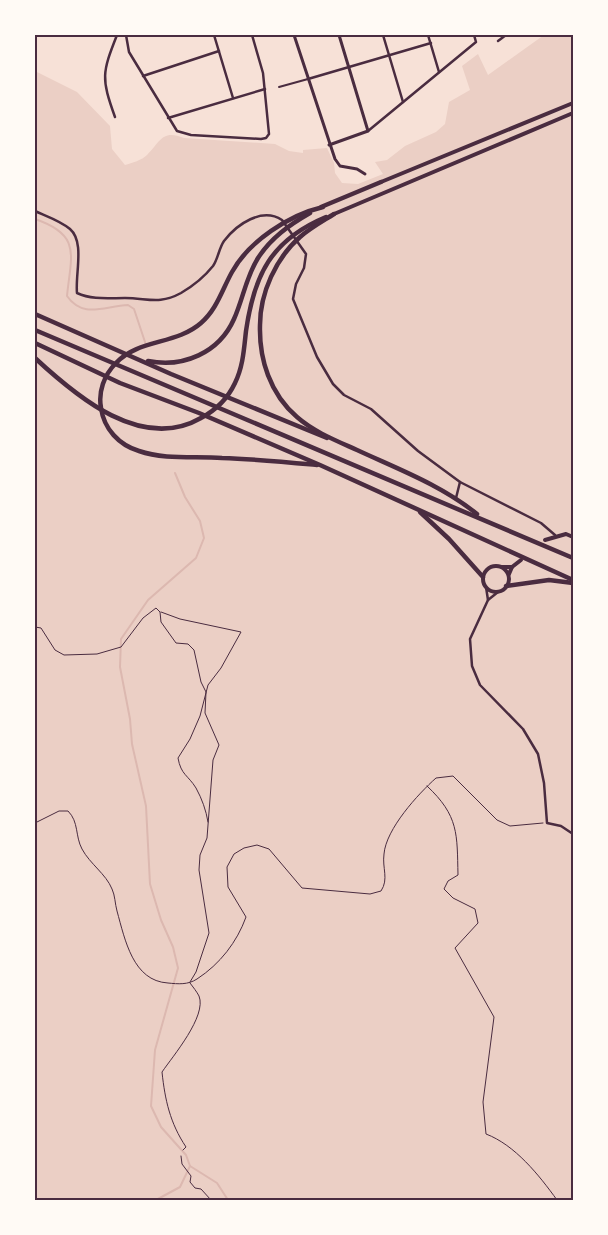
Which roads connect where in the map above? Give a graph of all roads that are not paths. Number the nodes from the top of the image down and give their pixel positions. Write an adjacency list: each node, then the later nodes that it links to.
1 (117, 35): 25 (street)
2 (126, 35): 17 (street)
3 (214, 35): 13 (street)
4 (252, 35): 20 (street)
5 (294, 35): 18 (street)
6 (339, 35): 15 (street)
7 (383, 35): 14 (street)
8 (428, 35): 12 (street)
9 (474, 35): 16 (street)
10 (506, 35): 11 (street)
11 (498, 41)
12 (431, 43): 14 (street); 16 (street)
13 (219, 51): 17 (street); 21 (street)
14 (389, 54): 15 (street); 22 (street)
15 (348, 67): 18 (street); 27 (street)
16 (439, 72): 22 (street)
17 (143, 76): 26 (street)
18 (308, 79): 19 (street); 28 (street)
19 (279, 86)
20 (265, 88): 21 (street); 26 (street)
21 (233, 98): 26 (street)
22 (403, 102): 27 (street)
23 (573, 103): 30 (main road)
24 (573, 113): 33 (main road)
25 (115, 117)
26 (168, 118)
27 (368, 131): 28 (street)
28 (329, 145): 29 (street)
29 (365, 174)
30 (381, 182): 31 (highway)
31 (323, 207): 38 (highway); 40 (highway)
32 (35, 211): 41 (street)
33 (334, 214): 37 (highway); 39 (highway)
34 (35, 314): 38 (highway)
35 (35, 330): 44 (highway)
36 (35, 343): 40 (highway)
37 (35, 358)
38 (139, 359): 39 (highway)
39 (336, 441): 42 (highway)
40 (320, 465): 43 (highway)
41 (460, 482): 42 (street); 45 (street)
42 (456, 498): 44 (highway)
43 (417, 509): 52 (highway); 54 (highway)
44 (480, 518): 48 (highway)
45 (555, 535): 46 (main road); 47 (main road)
46 (573, 537)
47 (545, 540)
48 (573, 558)
49 (521, 560): 51 (main road)
50 (501, 567): 51 (main road); 52 (main road); 53 (main road)
51 (512, 567): 53 (main road)
52 (483, 577): 56 (main road)
53 (508, 577): 55 (main road)
54 (573, 582): 55 (highway)
55 (506, 586): 57 (main road)
56 (486, 588): 57 (main road); 58 (street)
57 (498, 592): 58 (street)
58 (488, 600): 59 (street)
59 (573, 834)

